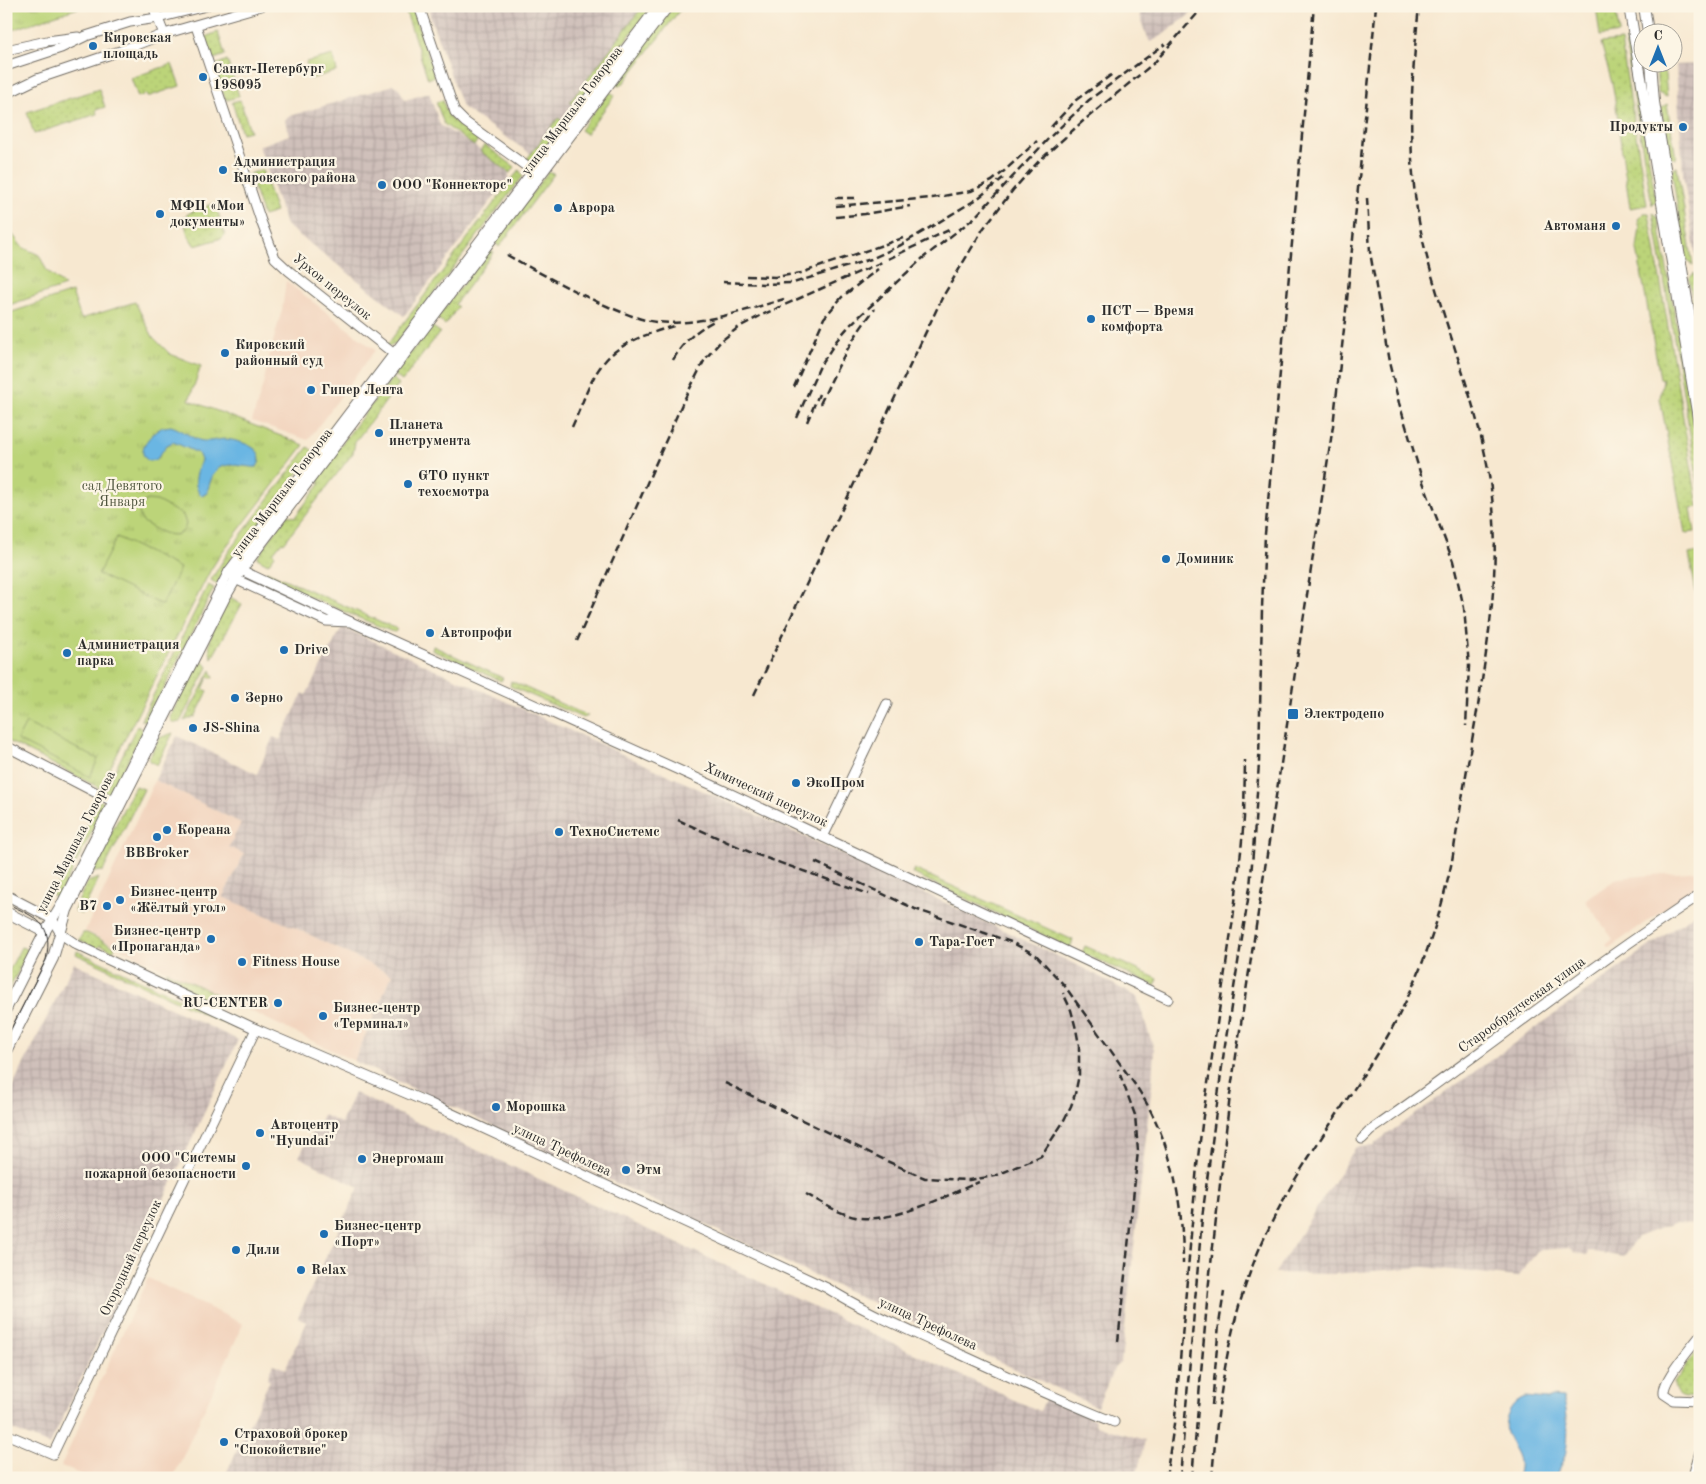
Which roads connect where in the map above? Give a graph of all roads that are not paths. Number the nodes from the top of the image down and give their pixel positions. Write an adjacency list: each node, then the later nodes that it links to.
1 (153, 6): 9 (street)
2 (206, 6): 9 (street)
3 (261, 6): 11 (street)
4 (419, 6): 18 (street)
5 (658, 6): 18 (street, улица Маршала Говорова)
6 (668, 6): 18 (main road, улица Маршала Говорова)
7 (1630, 6): 21 (main road)
8 (1644, 6): 10 (main road)
9 (158, 18): 12 (street); 13 (street)
10 (1646, 22)
11 (196, 26): 12 (street); 19 (street, Урхов переулок)
12 (164, 34): 17 (street)
13 (86, 36): 14 (street); 15 (street)
14 (6, 50)
15 (6, 66)
16 (1652, 72): 20 (main road)
17 (6, 94)
18 (536, 174): 19 (main road, улица Маршала Говорова)
19 (397, 357): 22 (main road, улица Маршала Говорова)
20 (1700, 377)
21 (1700, 430)
22 (235, 573): 25 (main road, улица Маршала Говорова); 26 (street, Химический переулок)
23 (887, 704): 26 (street)
24 (6, 746): 25 (street)
25 (116, 803): 30 (street, улица Маршала Говорова); 32 (main road, улица Маршала Говорова)
26 (823, 837): 33 (street, Химический переулок)
27 (6, 895): 30 (street)
28 (1700, 895): 37 (street, Старообрядческая улица)
29 (6, 912): 31 (main road)
30 (52, 919): 31 (street, улица Маршала Говорова); 32 (street, улица Трефолева)
31 (45, 932): 34 (main road, улица Маршала Говорова)
32 (61, 934): 35 (street, улица Трефолева); 36 (main road, улица Маршала Говорова)
33 (1168, 999)
34 (6, 1009)
35 (256, 1029): 40 (street, улица Трефолева); 41 (street, Огородный переулок)
36 (6, 1051)
37 (1362, 1139)
38 (1700, 1336): 39 (street)
39 (1700, 1401)
40 (1114, 1422)
41 (6, 1434)
42 (1700, 1453): 43 (main road)
43 (1693, 1478)

